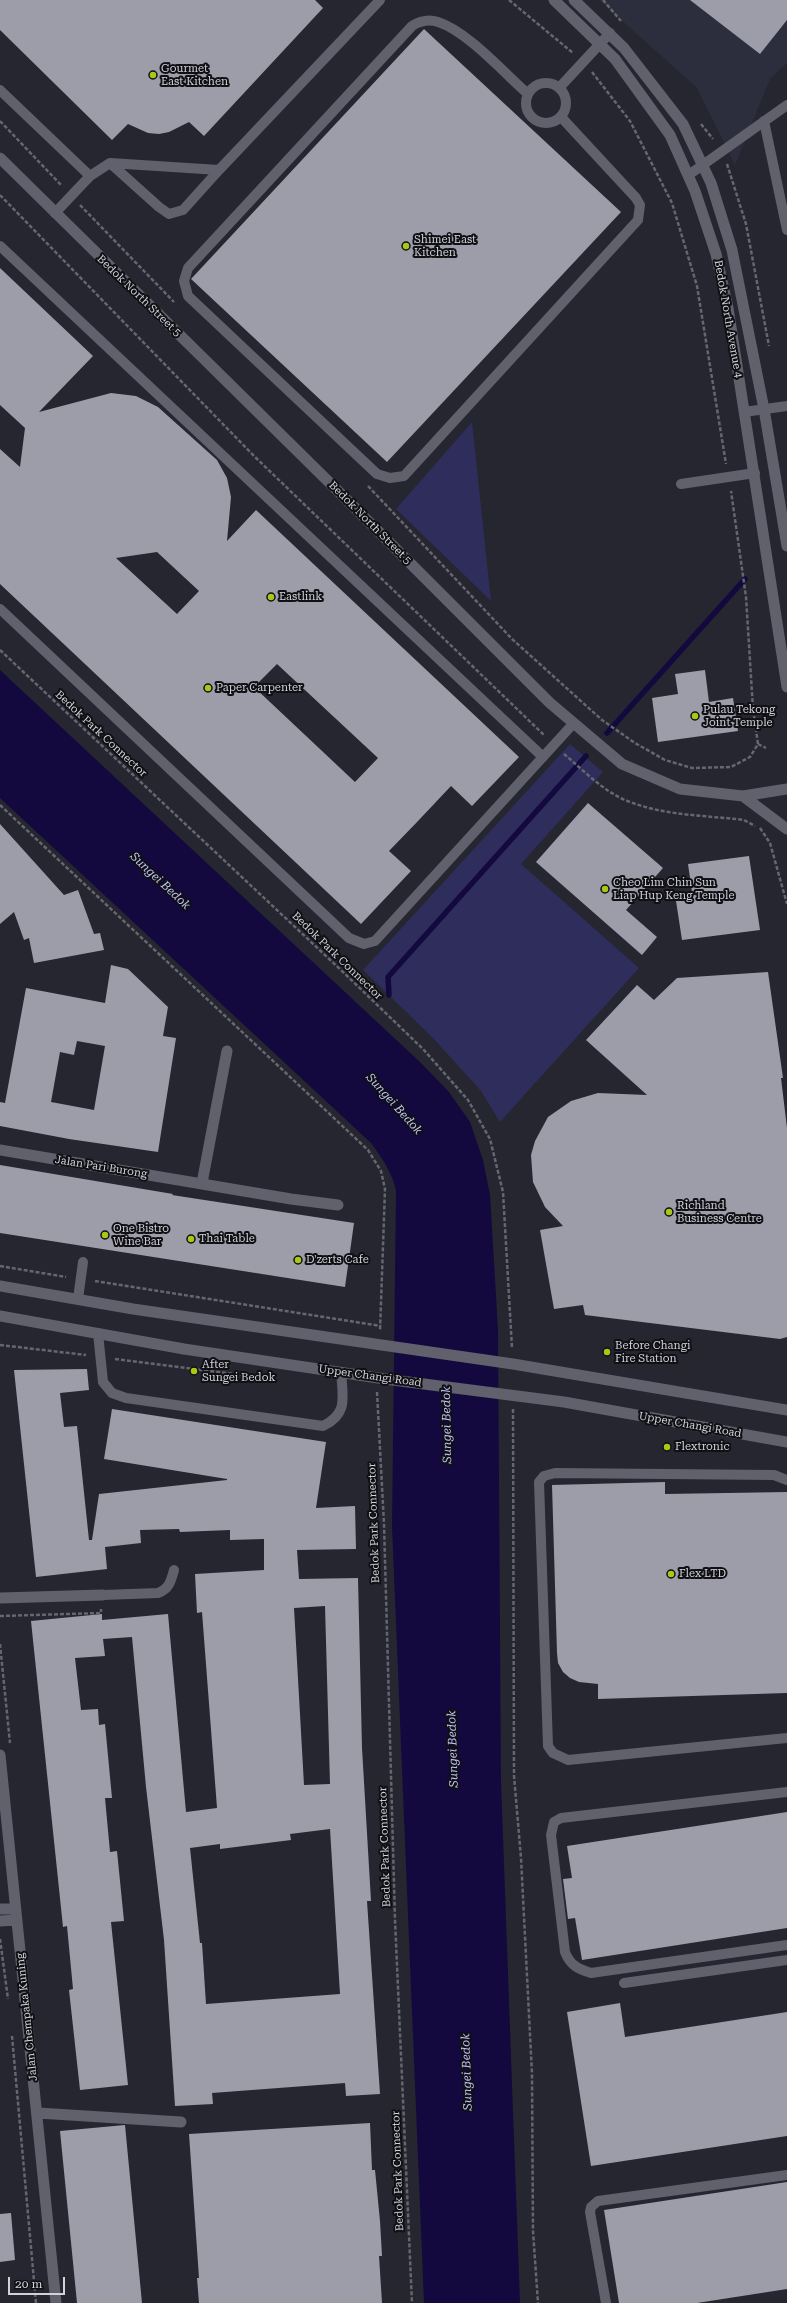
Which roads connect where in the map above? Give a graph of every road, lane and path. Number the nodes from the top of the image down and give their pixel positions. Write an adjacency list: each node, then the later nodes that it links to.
1 (380, 0): 18 (lane)
2 (509, 0): 7 (path)
3 (554, 0): 6 (street, Bedok North Avenue 4)
4 (574, 0): 5 (street, Bedok North Avenue 4)
5 (610, 33): 6 (lane); 17 (street, Bedok North Avenue 4)
6 (600, 43): 7 (lane); 19 (street, Bedok North Avenue 4)
7 (584, 62): 8 (lane); 31 (path)
8 (559, 88): 10 (lane); 12 (lane)
9 (0, 90): 20 (lane)
10 (528, 94): 12 (lane); 12 (lane)
11 (787, 105): 14 (lane)
12 (561, 117)
13 (0, 121): 22 (path)
14 (764, 121): 17 (lane); 24 (lane)
15 (0, 158): 23 (street, Bedok North Street 5)
16 (110, 163): 18 (lane); 18 (lane); 20 (lane)
17 (704, 165): 19 (lane); 28 (street, Bedok North Avenue 4)
18 (219, 170)
19 (690, 174): 29 (street, Bedok North Avenue 4)
20 (90, 176): 22 (lane)
21 (0, 195): 40 (path)
22 (71, 196): 23 (lane); 26 (path)
23 (55, 213): 38 (street, Bedok North Street 5)
24 (787, 230)
25 (0, 246): 42 (lane)
26 (176, 304)
27 (787, 406): 28 (lane)
28 (764, 409): 29 (lane); 34 (street, Bedok North Avenue 4)
29 (744, 412): 30 (street, Bedok North Avenue 4)
30 (755, 473): 31 (lane); 37 (street, Bedok North Avenue 4)
31 (729, 477): 33 (lane); 39 (path)
32 (363, 482): 39 (path)
33 (682, 484)
34 (787, 546)
35 (0, 609): 42 (lane)
36 (0, 650): 61 (path, Bedok Park Connector)
37 (787, 687)
38 (573, 724): 40 (lane); 44 (street, Bedok North Street 5)
39 (758, 744): 41 (path)
40 (554, 745): 42 (lane); 46 (path)
41 (766, 748)
42 (543, 757)
43 (787, 789): 44 (street, Bedok North Street 5)
44 (743, 796): 45 (street)
45 (787, 829)
46 (787, 904)
47 (227, 1051): 49 (street)
48 (0, 1150): 49 (street, Jalan Pari Burong)
49 (202, 1183): 50 (street, Jalan Pari Burong)
50 (338, 1205)
51 (83, 1262): 53 (lane)
52 (0, 1266): 53 (path)
53 (81, 1279): 55 (lane); 57 (path)
54 (0, 1286): 55 (street)
55 (78, 1299): 61 (street)
56 (0, 1316): 58 (street, Upper Changi Road)
57 (381, 1326)
58 (98, 1333): 60 (lane); 62 (street, Upper Changi Road)
59 (0, 1345): 60 (path)
60 (100, 1357): 62 (lane); 63 (path)
61 (509, 1358): 66 (street)
62 (341, 1372): 67 (street, Upper Changi Road)
63 (256, 1377)
64 (370, 1390): 90 (path, Bedok Park Connector)
65 (513, 1406): 91 (path)
66 (787, 1410)
67 (787, 1442)
68 (787, 1480): 72 (lane)
69 (174, 1570): 70 (lane)
70 (102, 1595): 71 (street)
71 (0, 1598)
72 (787, 1738)
73 (0, 1755): 75 (street, Jalan Chempaka Kuning)
74 (787, 1792): 80 (lane)
75 (15, 1908): 76 (street); 77 (street, Jalan Chempaka Kuning)
76 (0, 1909)
77 (16, 1920): 78 (street); 85 (street, Jalan Chempaka Kuning)
78 (0, 1921)
79 (0, 1938): 83 (path)
80 (787, 1945)
81 (787, 1960): 82 (lane)
82 (624, 1983)
83 (8, 2003)
84 (11, 2030): 88 (path)
85 (38, 2113): 86 (street); 89 (street, Jalan Chempaka Kuning)
86 (181, 2122)
87 (787, 2175): 92 (lane)
88 (36, 2303)
89 (56, 2303)
90 (412, 2303)
91 (538, 2303)
92 (606, 2303)

